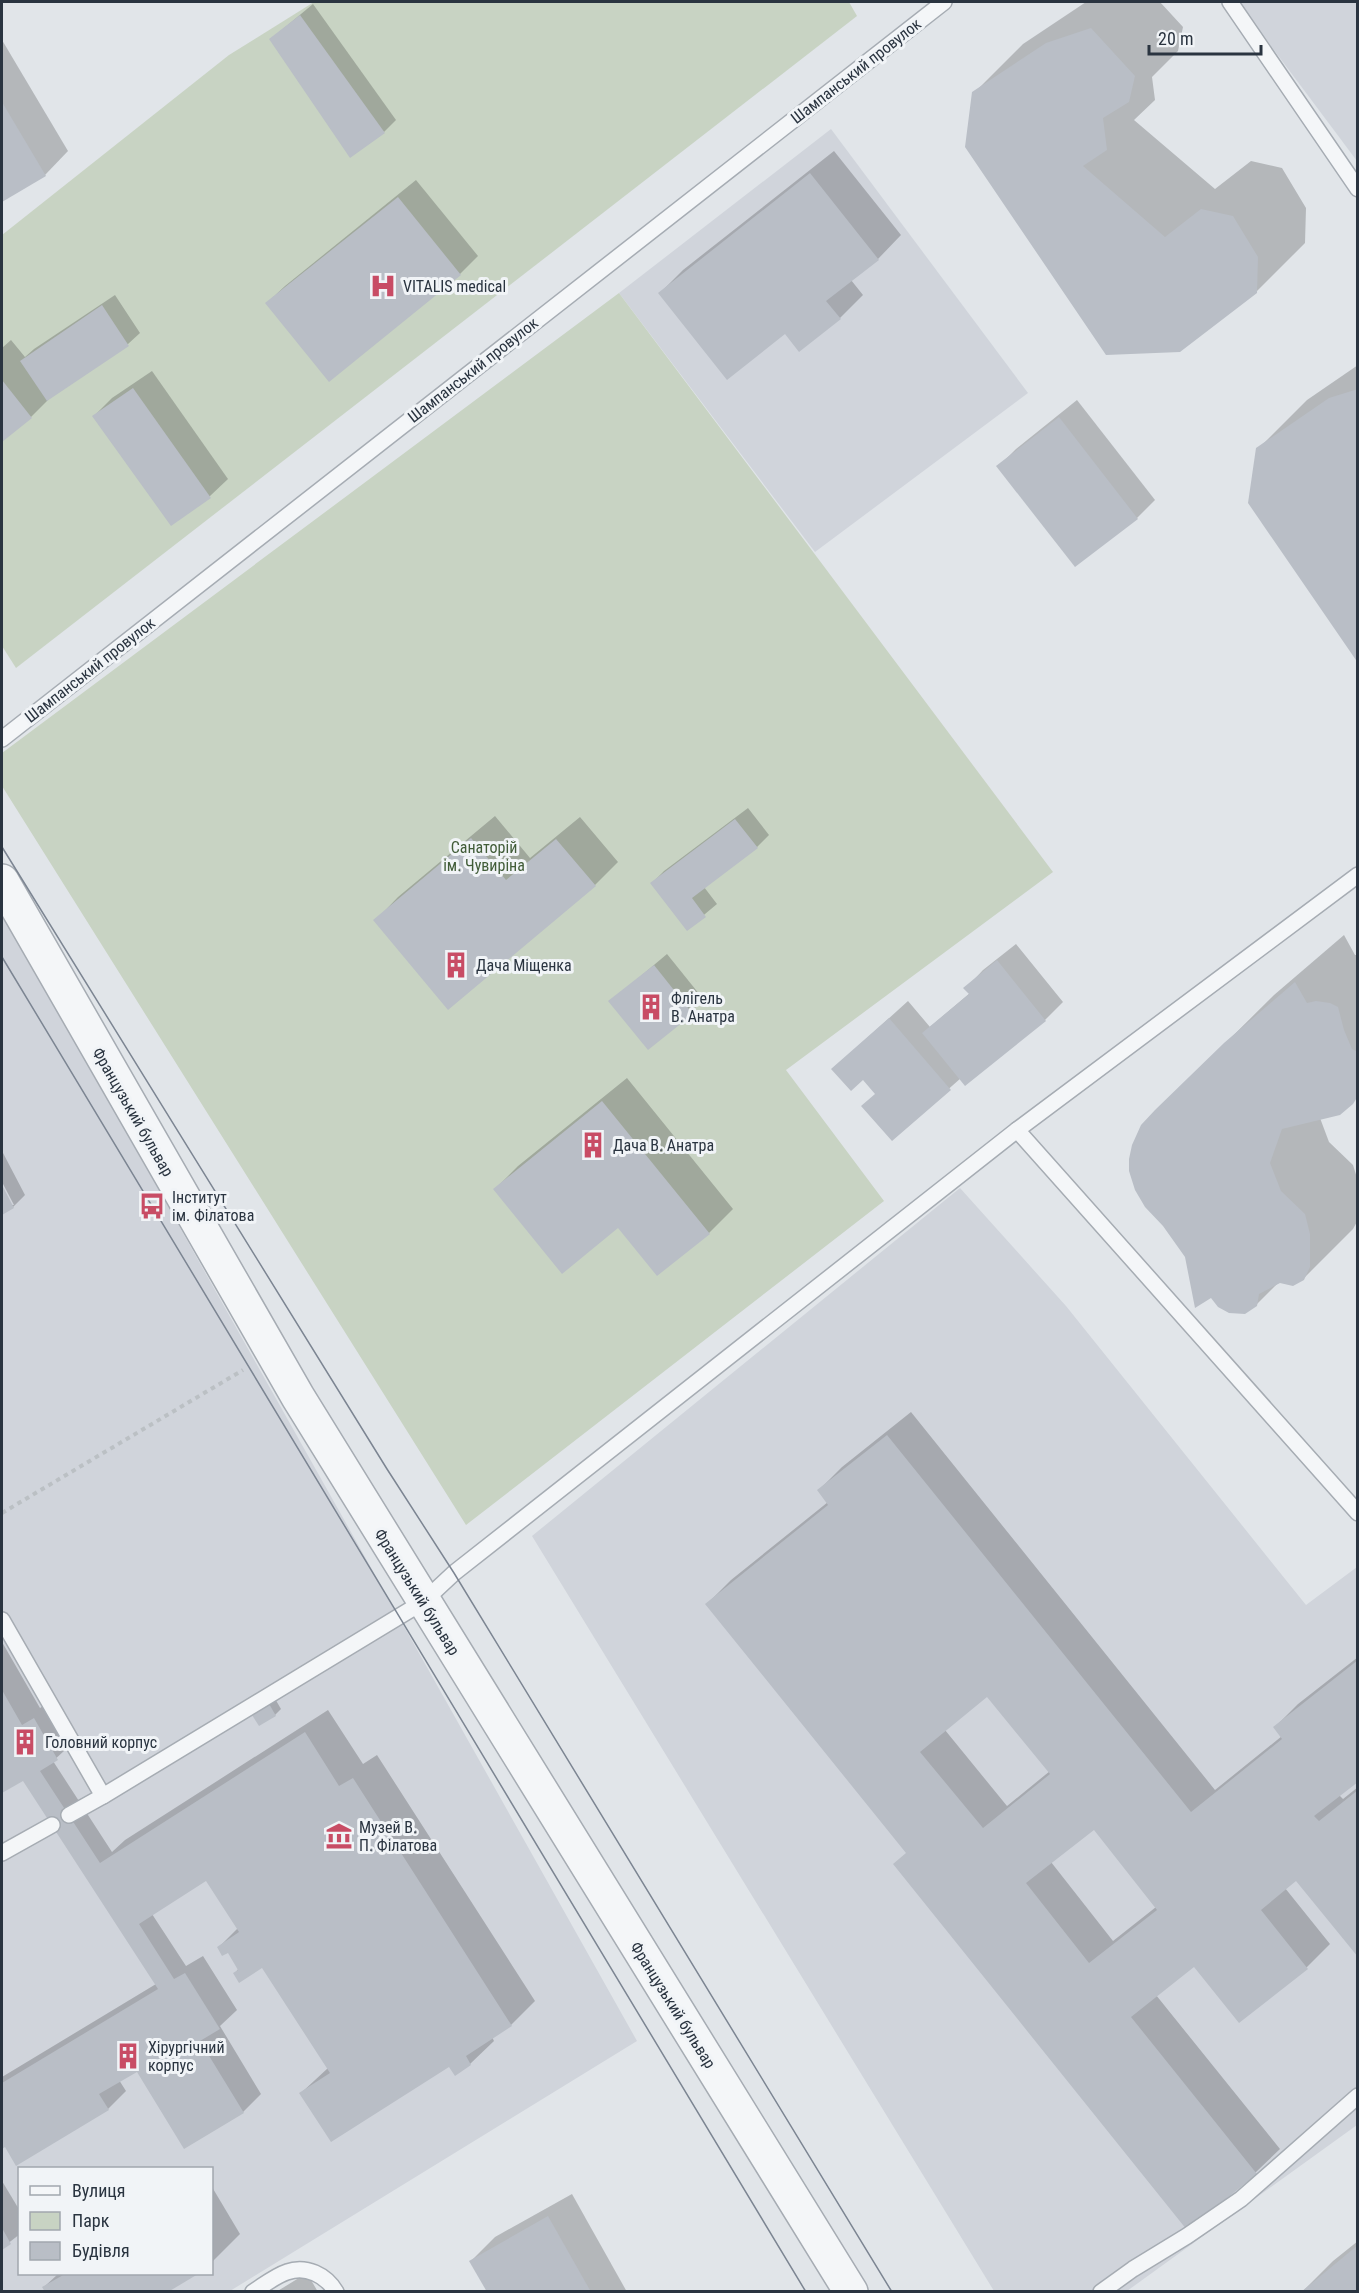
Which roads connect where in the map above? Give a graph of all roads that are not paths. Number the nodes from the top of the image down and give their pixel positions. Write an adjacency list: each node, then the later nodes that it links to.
1 (944, 2): 4 (lane, Шампанський провулок)
2 (1230, 2): 3 (lane)
3 (1358, 189)
4 (2, 739)
5 (1358, 875): 7 (lane)
6 (2, 881): 9 (street, Французький бульвар)
7 (1017, 1130): 8 (lane); 9 (lane)
8 (1358, 1513)
9 (423, 1602): 11 (lane); 18 (street, Французький бульвар)
10 (2, 1620): 11 (lane)
11 (103, 1796): 12 (lane)
12 (69, 1815)
13 (52, 1825): 14 (lane)
14 (2, 1853)
15 (1358, 2096): 19 (lane)
16 (253, 2292): 17 (lane)
17 (336, 2292)
18 (851, 2292)
19 (1101, 2292)

